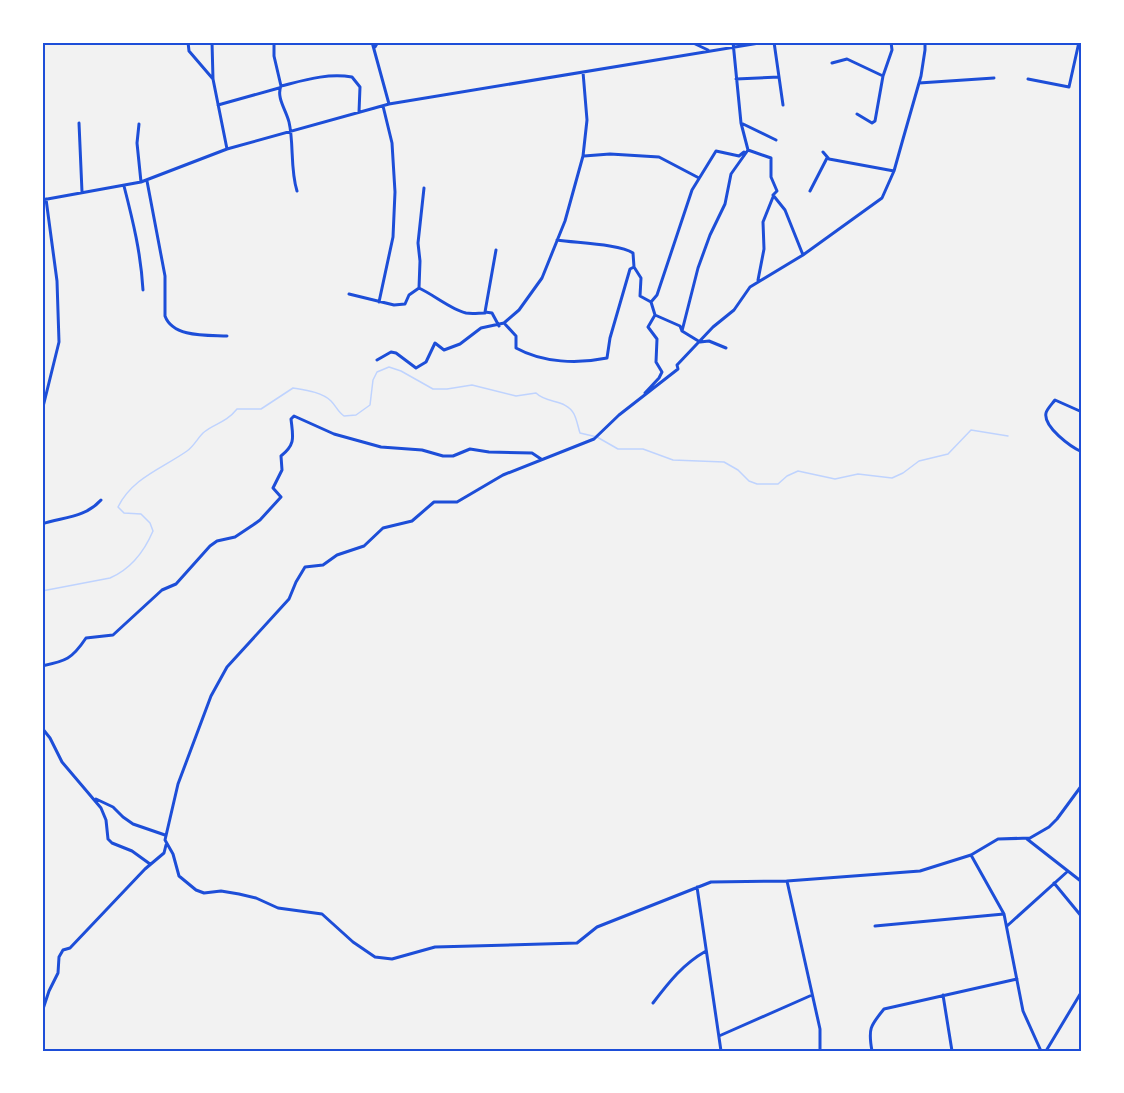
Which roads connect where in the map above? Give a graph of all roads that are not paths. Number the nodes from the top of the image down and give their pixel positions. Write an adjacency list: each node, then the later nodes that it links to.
1 (188, 42): 21 (street)
2 (212, 42): 21 (street)
3 (274, 42): 25 (street)
4 (372, 42): 13 (street)
5 (378, 42): 13 (street)
6 (692, 42): 15 (street)
7 (733, 42): 14 (street)
8 (765, 42): 14 (street)
9 (774, 42): 18 (street)
10 (891, 42): 19 (street)
11 (925, 42): 24 (street)
12 (1079, 42): 23 (street)
13 (375, 47): 26 (street)
14 (734, 47): 15 (street); 22 (street)
15 (710, 51): 17 (street)
16 (832, 63): 19 (street)
17 (583, 72): 26 (street); 40 (street)
18 (779, 76): 22 (street); 29 (street)
19 (883, 76): 31 (street)
20 (994, 78): 24 (street)
21 (213, 79): 27 (street)
22 (736, 79): 33 (street)
23 (1028, 79)
24 (919, 83): 42 (street)
25 (280, 87): 27 (street); 30 (street); 35 (street)
26 (388, 104): 28 (street)
27 (218, 105): 37 (street)
28 (383, 105): 30 (street); 61 (street)
29 (783, 105)
30 (359, 112): 35 (street)
31 (857, 114)
32 (79, 123): 50 (street)
33 (741, 123): 36 (street); 38 (street)
34 (139, 124): 45 (street)
35 (290, 131): 37 (street); 48 (street)
36 (777, 140)
37 (227, 149): 44 (street)
38 (748, 150): 43 (street); 51 (street); 67 (street)
39 (823, 152): 41 (street)
40 (584, 156): 43 (street); 53 (street)
41 (827, 158): 42 (street); 49 (street)
42 (894, 171): 55 (street)
43 (699, 178): 62 (street)
44 (147, 180): 45 (street); 68 (street)
45 (141, 182): 46 (street)
46 (124, 186): 50 (street); 59 (street)
47 (424, 188): 58 (street)
48 (297, 191)
49 (810, 191)
50 (82, 192): 52 (street)
51 (773, 195): 55 (street); 57 (street)
52 (44, 200): 73 (street)
53 (557, 240): 56 (street); 65 (street)
54 (496, 250): 63 (street)
55 (802, 255): 57 (street)
56 (634, 267): 62 (street); 65 (street)
57 (757, 282): 69 (street)
58 (419, 288): 61 (street); 63 (street)
59 (142, 290)
60 (349, 294): 61 (street)
61 (379, 302)
62 (651, 302): 64 (street)
63 (492, 313): 66 (street)
64 (655, 315): 67 (street); 72 (street)
65 (504, 324): 66 (street)
66 (499, 326): 71 (street)
67 (682, 331): 69 (street)
68 (227, 336)
69 (700, 342): 70 (street); 72 (street)
70 (726, 348)
71 (377, 360)
72 (642, 396): 76 (street)
73 (42, 411)
74 (1082, 412): 75 (street)
75 (1082, 452)
76 (542, 460): 79 (street); 83 (street)
77 (101, 500): 78 (street)
78 (42, 524)
79 (42, 666)
80 (42, 728): 82 (street)
81 (1082, 785): 84 (street)
82 (94, 798): 83 (street); 87 (street)
83 (165, 835): 85 (street)
84 (1027, 839): 86 (street); 88 (street)
85 (166, 845): 87 (street); 92 (street)
86 (970, 855): 89 (street); 93 (street)
87 (150, 864): 103 (street)
88 (1068, 871): 90 (street); 91 (street)
89 (787, 881): 92 (street); 100 (street)
90 (1082, 882)
91 (1054, 883): 94 (street); 96 (street)
92 (696, 886): 97 (street)
93 (1004, 914): 95 (street); 96 (street)
94 (1082, 917)
95 (875, 926)
96 (1006, 927): 98 (street)
97 (706, 951): 102 (street); 104 (street)
98 (1017, 979): 101 (street); 109 (street)
99 (1082, 991): 110 (street)
100 (812, 994): 104 (street); 106 (street)
101 (943, 995): 107 (street); 108 (street)
102 (653, 1003)
103 (42, 1012)
104 (718, 1036): 105 (street)
105 (721, 1051)
106 (822, 1051)
107 (872, 1051)
108 (952, 1051)
109 (1041, 1051)
110 (1046, 1051)

